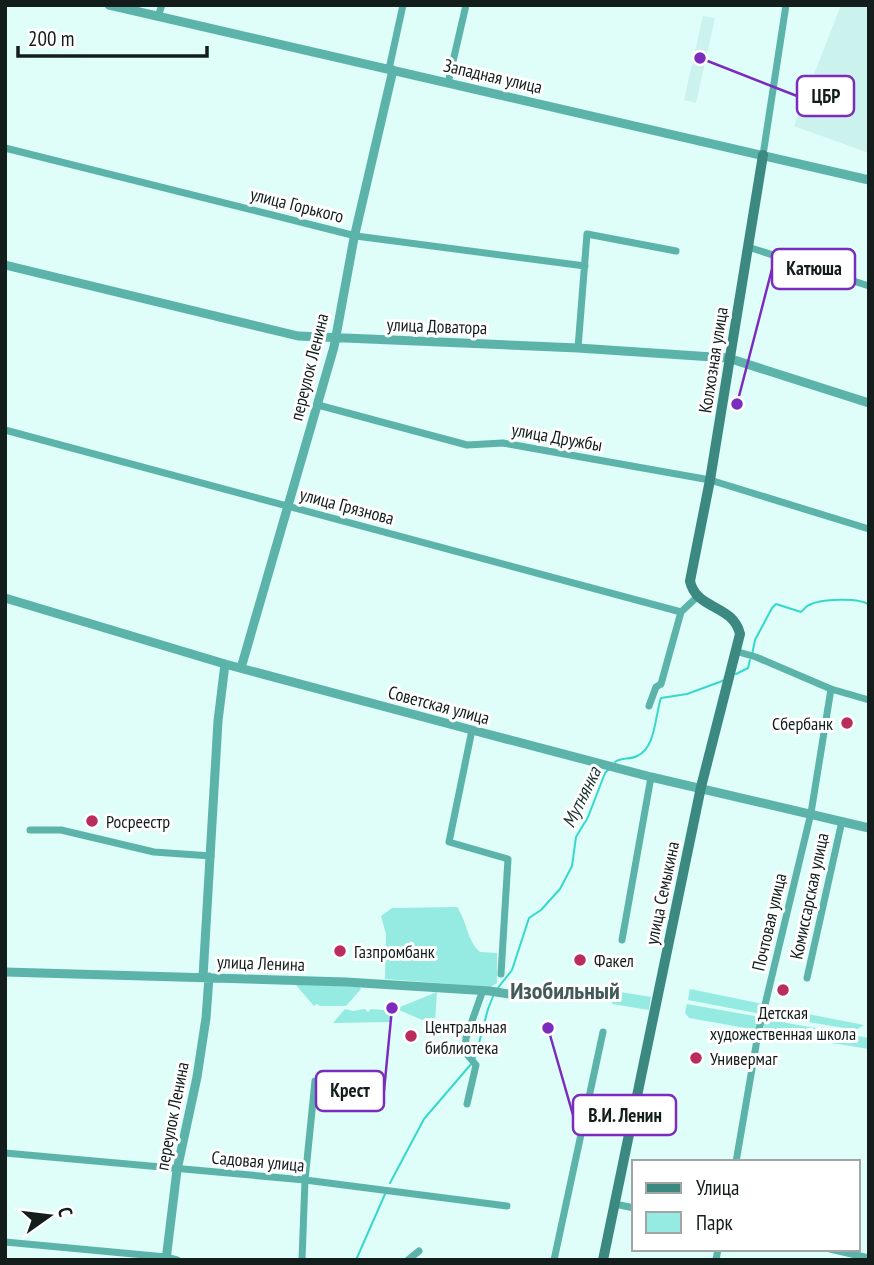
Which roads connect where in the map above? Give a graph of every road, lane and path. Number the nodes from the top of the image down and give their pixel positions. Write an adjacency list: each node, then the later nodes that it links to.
1 (109, 5): 6 (street, Западная улица)
2 (162, 5): 6 (street)
3 (403, 5): 7 (street, переулок Ленина)
4 (466, 5): 8 (street)
5 (786, 5): 10 (street, Колхозная улица)
6 (158, 16): 7 (street, Западная улица)
7 (391, 69): 8 (street, Западная улица); 12 (street, переулок Ленина)
8 (449, 83): 10 (street, Западная улица)
9 (5, 148): 12 (street, улица Горького)
10 (763, 155): 11 (street, Западная улица); 13 (main road, Колхозная улица)
11 (869, 180)
12 (356, 236): 16 (street, улица Горького); 18 (street, переулок Ленина)
13 (748, 247): 17 (street); 20 (main road, Колхозная улица)
14 (676, 251): 16 (street)
15 (5, 265): 18 (street, улица Доватора)
16 (585, 266): 19 (street)
17 (869, 286)
18 (334, 339): 19 (street, улица Доватора); 22 (street, переулок Ленина)
19 (578, 348): 20 (street, улица Доватора)
20 (728, 358): 21 (street, улица Доватора); 24 (main road, Колхозная улица)
21 (869, 403)
22 (318, 405): 24 (street, улица Дружбы); 25 (street, переулок Ленина)
23 (5, 430): 25 (street, улица Грязнова)
24 (710, 480): 26 (street, улица Дружбы); 27 (main road, Колхозная улица)
25 (288, 506): 29 (street, улица Грязнова); 32 (street, переулок Ленина)
26 (869, 529)
27 (697, 597): 29 (street); 30 (main road, улица Семыкина)
28 (5, 598): 31 (street, Советская улица)
29 (681, 612): 35 (street)
30 (735, 651): 33 (street); 38 (main road, улица Семыкина)
31 (225, 664): 32 (street, Советская улица); 43 (street, переулок Ленина)
32 (241, 668): 36 (street, Советская улица)
33 (831, 690): 34 (street); 39 (street, Почтовая улица)
34 (869, 700)
35 (649, 706)
36 (472, 730): 37 (street, Советская улица); 46 (street)
37 (651, 777): 38 (street, Советская улица); 44 (street)
38 (701, 787): 39 (street, Советская улица); 58 (main road, улица Семыкина)
39 (811, 813): 40 (street, Советская улица); 55 (street, Почтовая улица)
40 (842, 821): 41 (street, Советская улица); 48 (street, Комиссарская улица)
41 (869, 828)
42 (30, 830): 43 (street)
43 (211, 856): 47 (street, переулок Ленина)
44 (622, 940)
45 (5, 972): 47 (street, улица Ленина)
46 (501, 974)
47 (206, 977): 49 (street, улица Ленина); 56 (street, переулок Ленина)
48 (807, 978)
49 (491, 991): 50 (street, улица Ленина); 53 (street)
50 (515, 995)
51 (603, 1032): 69 (street)
52 (315, 1081): 57 (street)
53 (467, 1104)
54 (5, 1153): 56 (street, Садовая улица)
55 (736, 1160)
56 (177, 1170): 57 (street, Садовая улица); 64 (street, переулок Ленина)
57 (305, 1181): 59 (street, Садовая улица); 67 (street)
58 (615, 1204): 60 (street); 70 (main road, улица Семыкина)
59 (508, 1206)
60 (632, 1208)
61 (5, 1242): 64 (street)
62 (419, 1251): 68 (street)
63 (839, 1251): 65 (street)
64 (166, 1258): 66 (street)
65 (869, 1258)
66 (177, 1260)
67 (302, 1260)
68 (408, 1260)
69 (554, 1260)
70 (603, 1260)

